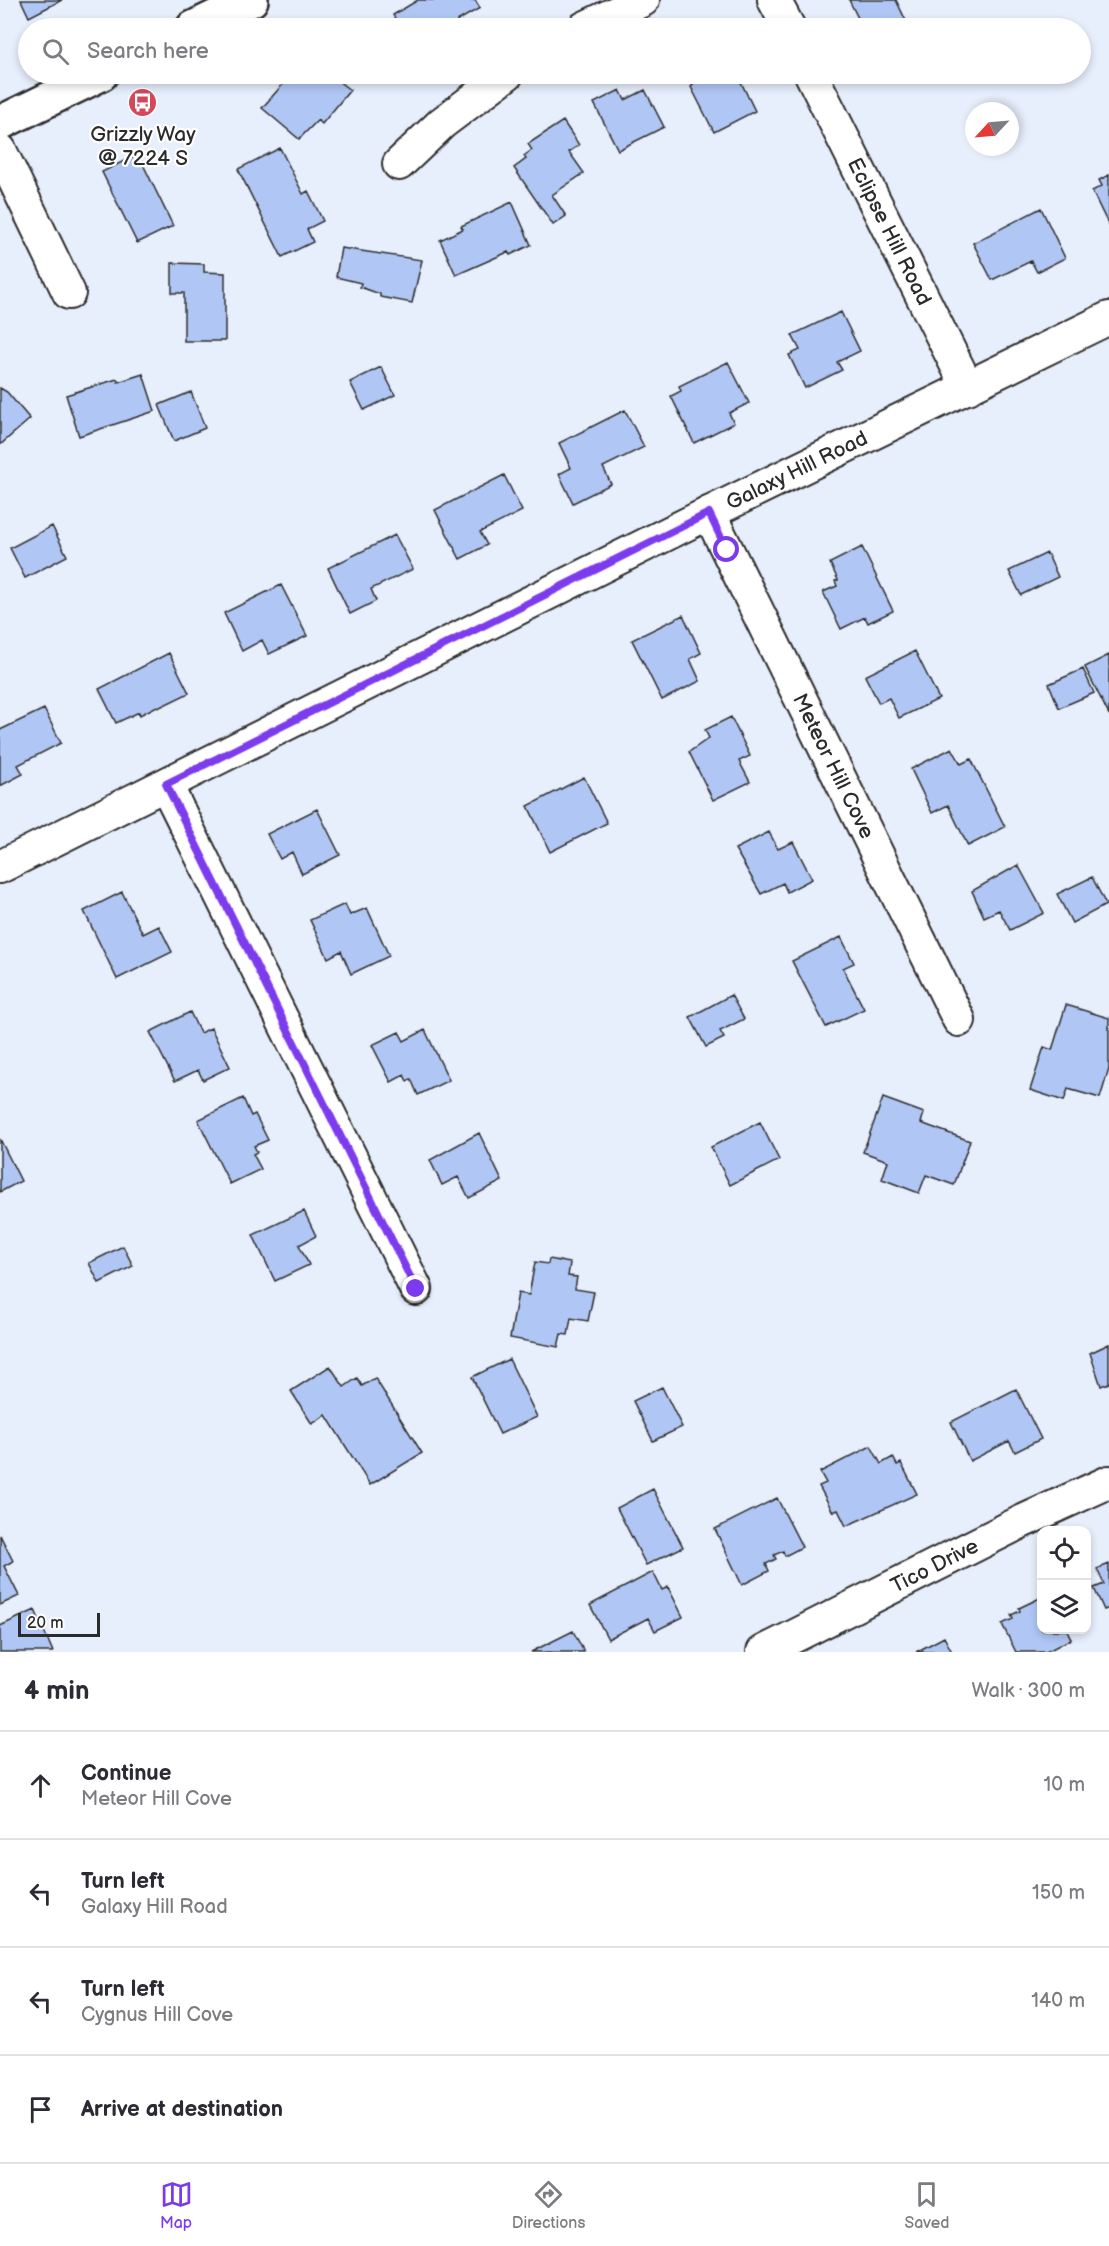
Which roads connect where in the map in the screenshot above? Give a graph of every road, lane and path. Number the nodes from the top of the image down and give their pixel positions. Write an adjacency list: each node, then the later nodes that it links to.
1 (251, 0): 4 (street)
2 (643, 0): 5 (street)
3 (774, 0): 6 (street)
4 (214, 18)
5 (605, 18)
6 (784, 18)
7 (80, 84): 10 (street)
8 (494, 84): 12 (street)
9 (816, 84): 15 (street, Eclipse Hill Road)
10 (0, 123)
11 (0, 150): 13 (street)
12 (399, 164)
13 (69, 293)
14 (1109, 318): 15 (street, Galaxy Hill Road)
15 (968, 388): 16 (street, Galaxy Hill Road)
16 (709, 513): 17 (street, Galaxy Hill Road); 19 (street, Meteor Hill Cove)
17 (166, 784): 18 (street, Galaxy Hill Road); 20 (street)
18 (0, 867)
19 (959, 1020)
20 (416, 1289)
21 (1109, 1482): 22 (street, Tico Drive)
22 (763, 1652)

